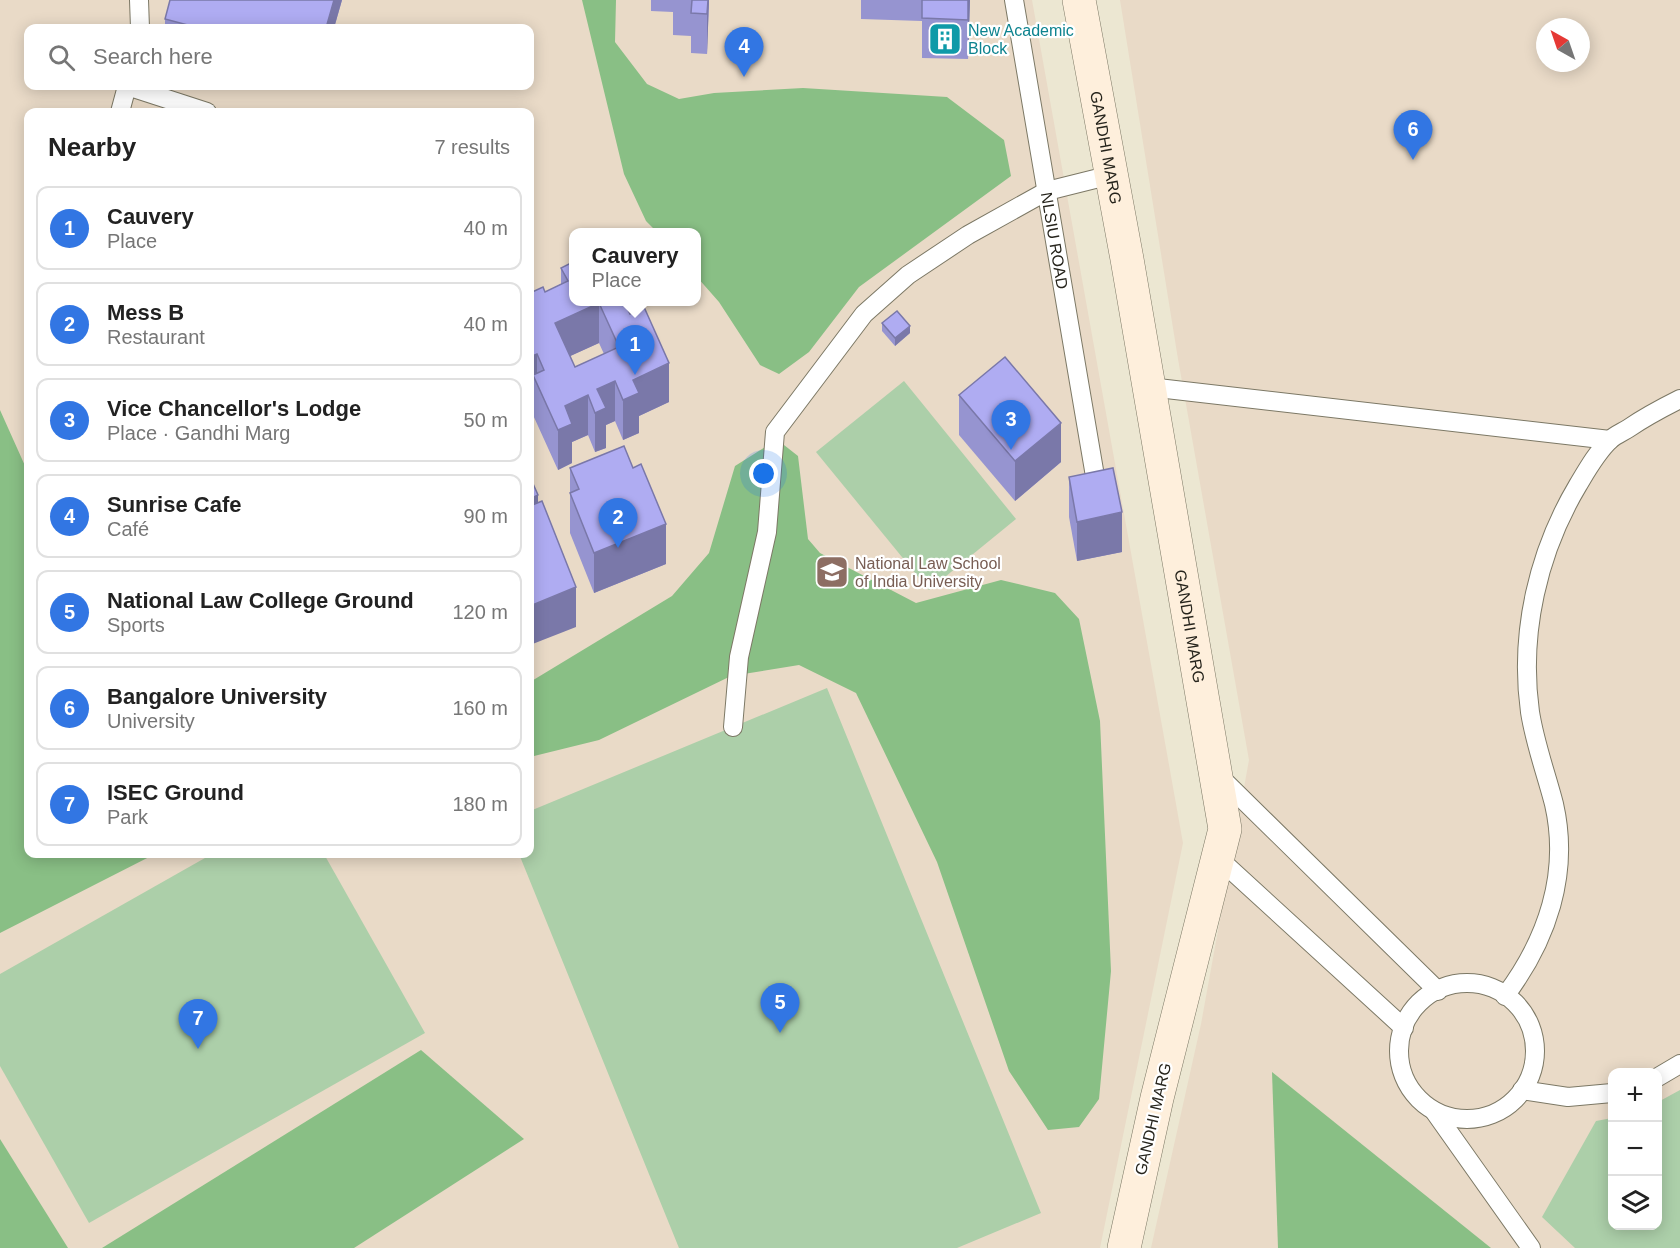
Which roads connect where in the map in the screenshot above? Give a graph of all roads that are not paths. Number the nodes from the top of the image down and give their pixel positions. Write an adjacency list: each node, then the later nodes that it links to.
1 (139, 0): 4 (lane)
2 (1014, 0): 10 (lane, NLSIU ROAD)
3 (1079, 0): 9 (main road, GANDHI MARG)
4 (140, 24)
5 (126, 90): 7 (lane)
6 (139, 90): 8 (lane)
7 (121, 108)
8 (195, 108)
9 (1111, 175): 10 (lane); 11 (main road, GANDHI MARG)
10 (1047, 191): 14 (lane, NLSIU ROAD); 15 (lane)
11 (1149, 387): 13 (lane); 16 (main road, GANDHI MARG)
12 (1680, 399): 13 (lane)
13 (1610, 440): 19 (lane)
14 (1096, 482)
15 (733, 727)
16 (1215, 773): 17 (main road, GANDHI MARG); 18 (lane)
17 (1217, 857): 20 (lane); 26 (main road, GANDHI MARG)
18 (1438, 991): 19 (lane); 20 (lane)
19 (1505, 996): 23 (lane)
20 (1404, 1028): 25 (lane)
21 (1680, 1064): 22 (lane)
22 (1662, 1075)
23 (1522, 1090): 24 (lane); 25 (lane)
24 (1608, 1093)
25 (1434, 1111): 27 (lane)
26 (1124, 1248)
27 (1532, 1248)

